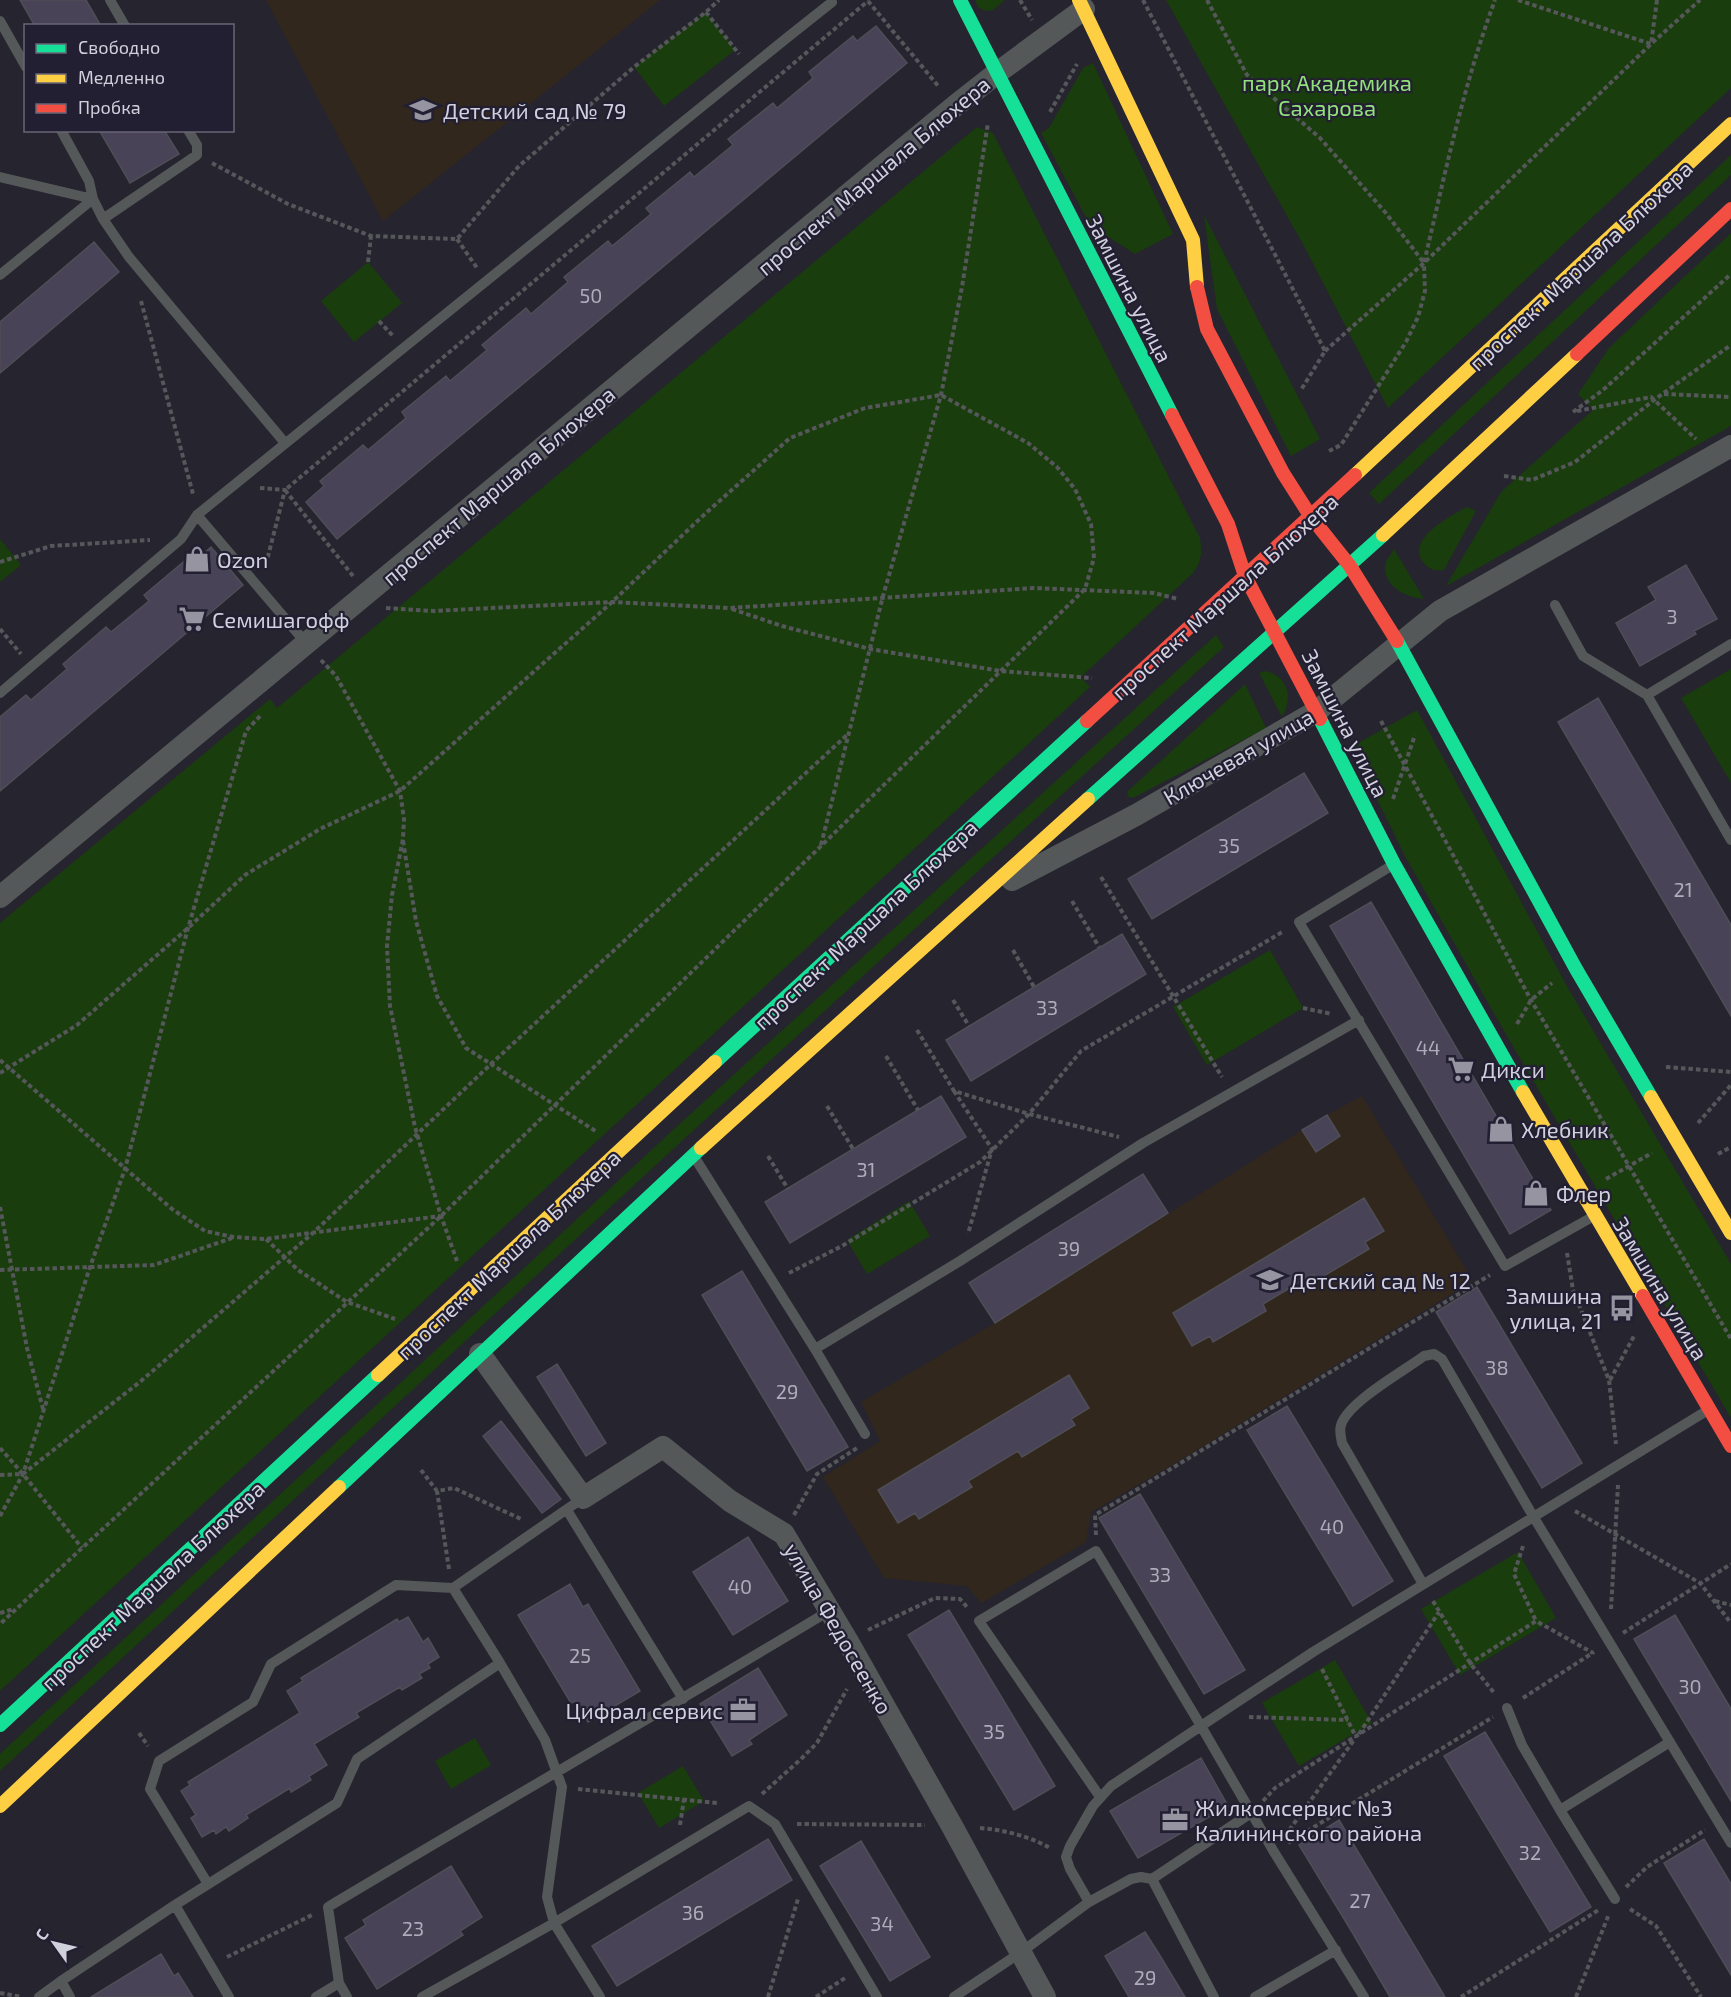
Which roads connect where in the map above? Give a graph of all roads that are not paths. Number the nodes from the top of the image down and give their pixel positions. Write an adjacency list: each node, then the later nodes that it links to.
1 (110, 0): 6 (lane)
2 (960, 0): 8 (main road, Замшина улица)
3 (833, 1): 17 (lane)
4 (1081, 4): 8 (street, проспект Маршала Блюхера); 20 (main road)
5 (0, 21): 7 (lane)
6 (124, 24)
7 (24, 63)
8 (997, 73): 22 (main road, Замшина улица); 25 (street, проспект Маршала Блюхера)
9 (1731, 124): 20 (main road, проспект Маршала Блюхера)
10 (62, 132): 13 (lane)
11 (189, 132): 15 (lane)
12 (0, 177): 13 (lane)
13 (93, 198): 15 (lane); 16 (lane)
14 (1731, 209): 21 (main road)
15 (104, 219): 17 (lane)
16 (0, 275)
17 (285, 443): 19 (lane)
18 (1726, 451): 27 (street, Ключевая улица)
19 (197, 514): 25 (lane); 28 (lane)
20 (1311, 517): 21 (main road); 22 (main road, проспект Маршала Блюхера)
21 (1350, 566): 24 (main road); 27 (main road)
22 (1245, 576): 24 (main road, Замшина улица); 52 (main road, проспект Маршала Блюхера)
23 (1555, 605): 29 (lane)
24 (1276, 632): 30 (main road, Замшина улица); 34 (main road)
25 (306, 644): 33 (street, проспект Маршала Блюхера)
26 (1731, 644): 29 (lane)
27 (1400, 645): 30 (street, Ключевая улица); 38 (main road)
28 (0, 693)
29 (1647, 695): 31 (lane)
30 (1317, 711): 32 (main road, Замшина улица); 34 (street, Ключевая улица)
31 (1731, 840)
32 (1394, 864): 35 (lane); 37 (main road, Замшина улица)
33 (0, 897)
34 (978, 898): 36 (main road)
35 (1359, 1020): 37 (lane); 39 (lane)
36 (693, 1155): 39 (lane); 40 (main road)
37 (1594, 1216): 41 (main road, Замшина улица)
38 (1731, 1233)
39 (815, 1349): 42 (lane)
40 (480, 1354): 44 (street); 57 (main road)
41 (1709, 1409): 43 (main road, Замшина улица); 45 (lane)
42 (865, 1434)
43 (1731, 1446)
44 (575, 1504): 47 (lane); 48 (street, улица Федосеенко); 50 (lane)
45 (1533, 1516): 46 (lane); 46 (lane); 54 (lane)
46 (1423, 1584): 53 (lane)
47 (453, 1588): 49 (lane); 62 (lane)
48 (829, 1611): 50 (lane); 68 (street, улица Федосеенко)
49 (500, 1663): 55 (lane); 62 (lane)
50 (683, 1699): 55 (lane)
51 (1507, 1708): 58 (lane)
52 (0, 1725)
53 (1201, 1726): 56 (lane); 56 (lane); 59 (lane)
54 (1670, 1742): 58 (lane); 60 (lane)
55 (556, 1771): 66 (lane); 70 (lane)
56 (1100, 1797): 64 (lane)
57 (0, 1806)
58 (1560, 1810): 63 (lane)
59 (1251, 1813): 61 (lane); 67 (lane)
60 (1731, 1843)
61 (1152, 1878): 64 (lane); 81 (lane)
62 (207, 1884): 65 (lane)
63 (1615, 1899)
64 (1089, 1902): 68 (lane)
65 (175, 1905): 69 (lane); 73 (lane)
66 (554, 1923): 76 (lane); 77 (lane); 78 (lane)
67 (1336, 1950): 82 (lane); 83 (lane)
68 (1020, 1953): 79 (lane); 80 (street, улица Федосеенко)
69 (61, 1981): 71 (lane); 72 (lane)
70 (339, 1983): 74 (lane); 75 (lane)
71 (39, 1997)
72 (70, 1997)
73 (229, 1997)
74 (316, 1997)
75 (347, 1997)
76 (422, 1997)
77 (600, 1997)
78 (877, 1997)
79 (954, 1997)
80 (1045, 1997)
81 (1214, 1997)
82 (1255, 1997)
83 (1364, 1997)

